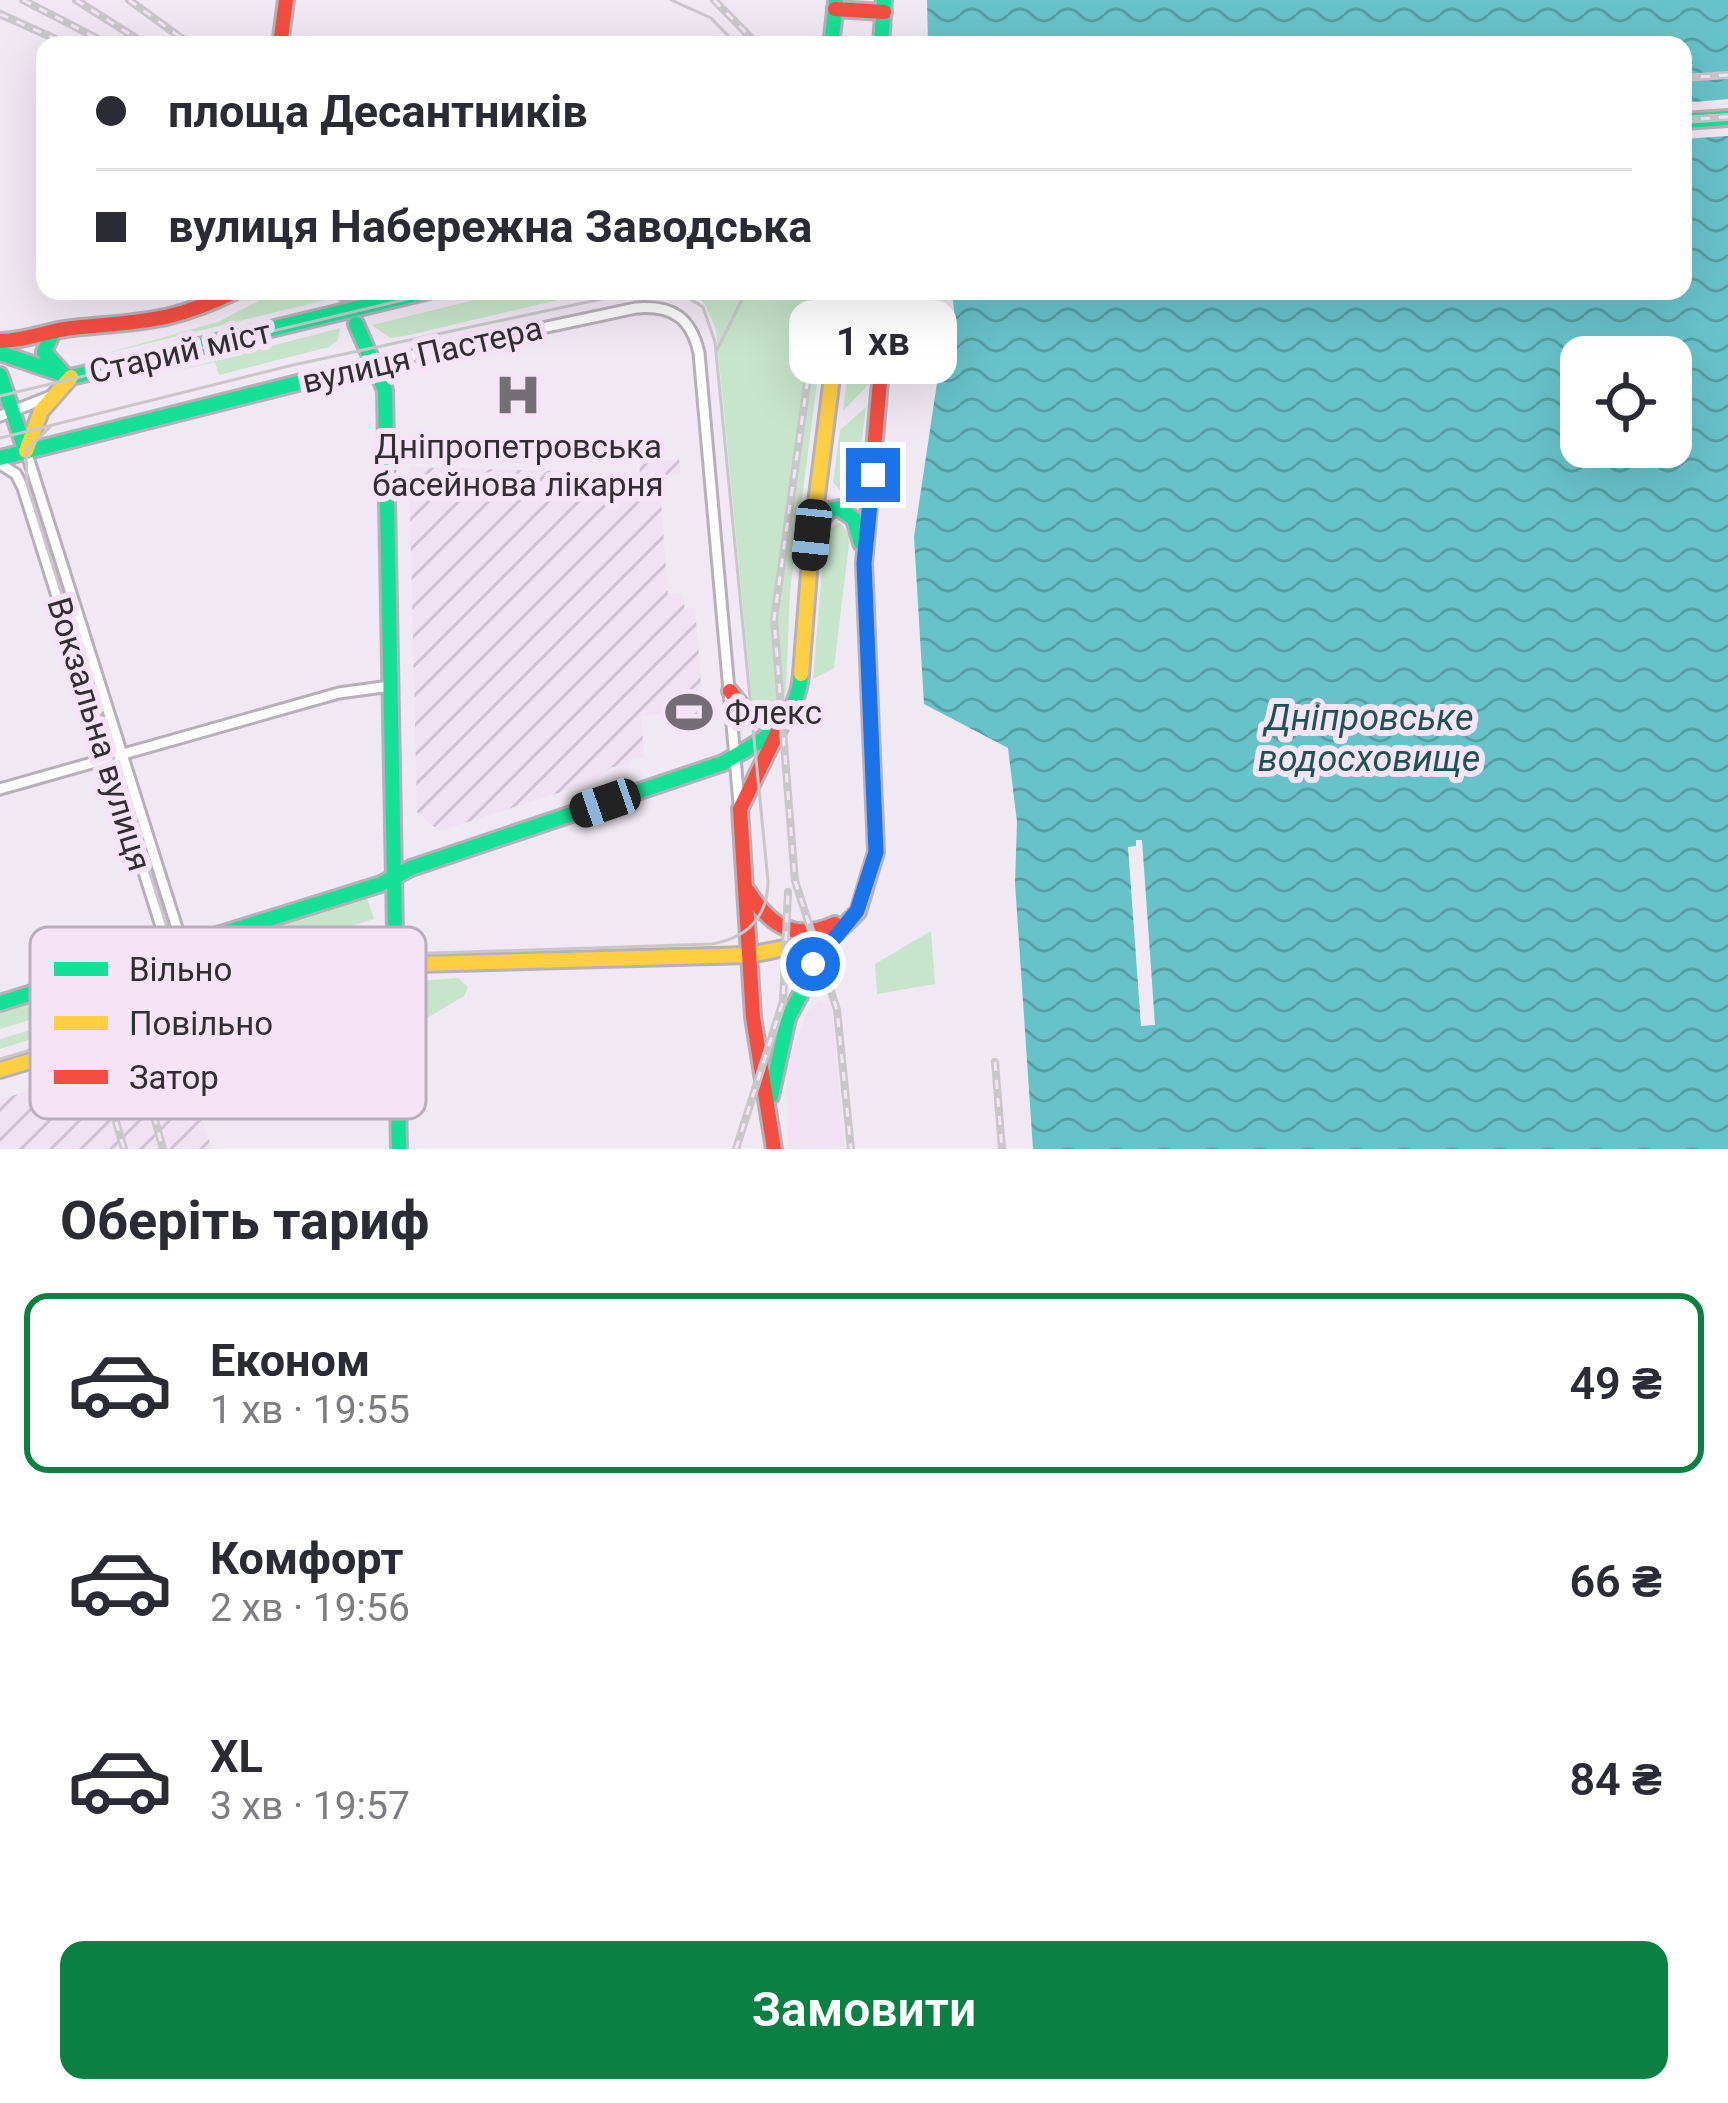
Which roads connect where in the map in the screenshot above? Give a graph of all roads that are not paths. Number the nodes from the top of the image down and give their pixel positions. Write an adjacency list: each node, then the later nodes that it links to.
1 (286, 0): 4 (main road)
2 (836, 4): 3 (main road); 5 (main road)
3 (884, 6): 6 (main road)
4 (281, 36)
5 (832, 36)
6 (882, 36)
7 (1728, 118): 8 (main road)
8 (1692, 120)
9 (218, 300): 14 (main road)
10 (391, 300): 19 (main road, Старий міст)
11 (842, 300): 24 (main road)
12 (887, 300): 25 (main road)
13 (356, 324): 17 (main road)
14 (53, 332): 15 (main road); 19 (main road)
15 (0, 340)
16 (0, 353): 19 (main road)
17 (373, 364): 22 (main road, вулиця Пастера); 26 (main road); 27 (street, вулиця Пастера)
18 (0, 375): 21 (main road)
19 (71, 376): 20 (main road)
20 (52, 395): 21 (street); 22 (main road)
21 (6, 414): 22 (main road)
22 (26, 451): 23 (main road, вулиця Пастера); 29 (street, Вокзальна вулиця)
23 (0, 461): 31 (street, Вокзальна вулиця)
24 (812, 535): 25 (main road); 28 (main road)
25 (864, 563): 36 (main road)
26 (390, 686): 29 (street); 34 (main road)
27 (730, 691): 28 (main road); 30 (street, вулиця Пастера)
28 (782, 722): 30 (main road); 33 (main road)
29 (124, 754): 31 (street); 38 (street, Вокзальна вулиця)
30 (736, 758): 33 (street, вулиця Пастера); 34 (main road)
31 (107, 759): 32 (street); 37 (street, Вокзальна вулиця)
32 (0, 788)
33 (740, 809): 35 (main road)
34 (394, 878): 39 (main road); 40 (main road)
35 (747, 889): 36 (main road); 42 (main road)
36 (857, 911): 41 (main road)
37 (161, 927)
38 (178, 927)
39 (240, 927)
40 (393, 927)
41 (830, 939): 42 (main road); 48 (main road)
42 (749, 955): 43 (main road); 48 (main road)
43 (426, 961)
44 (30, 994): 45 (main road)
45 (0, 1003)
46 (30, 1061): 47 (main road)
47 (0, 1070)
48 (769, 1111): 51 (main road)
49 (398, 1119): 50 (main road)
50 (399, 1149)
51 (774, 1149)

